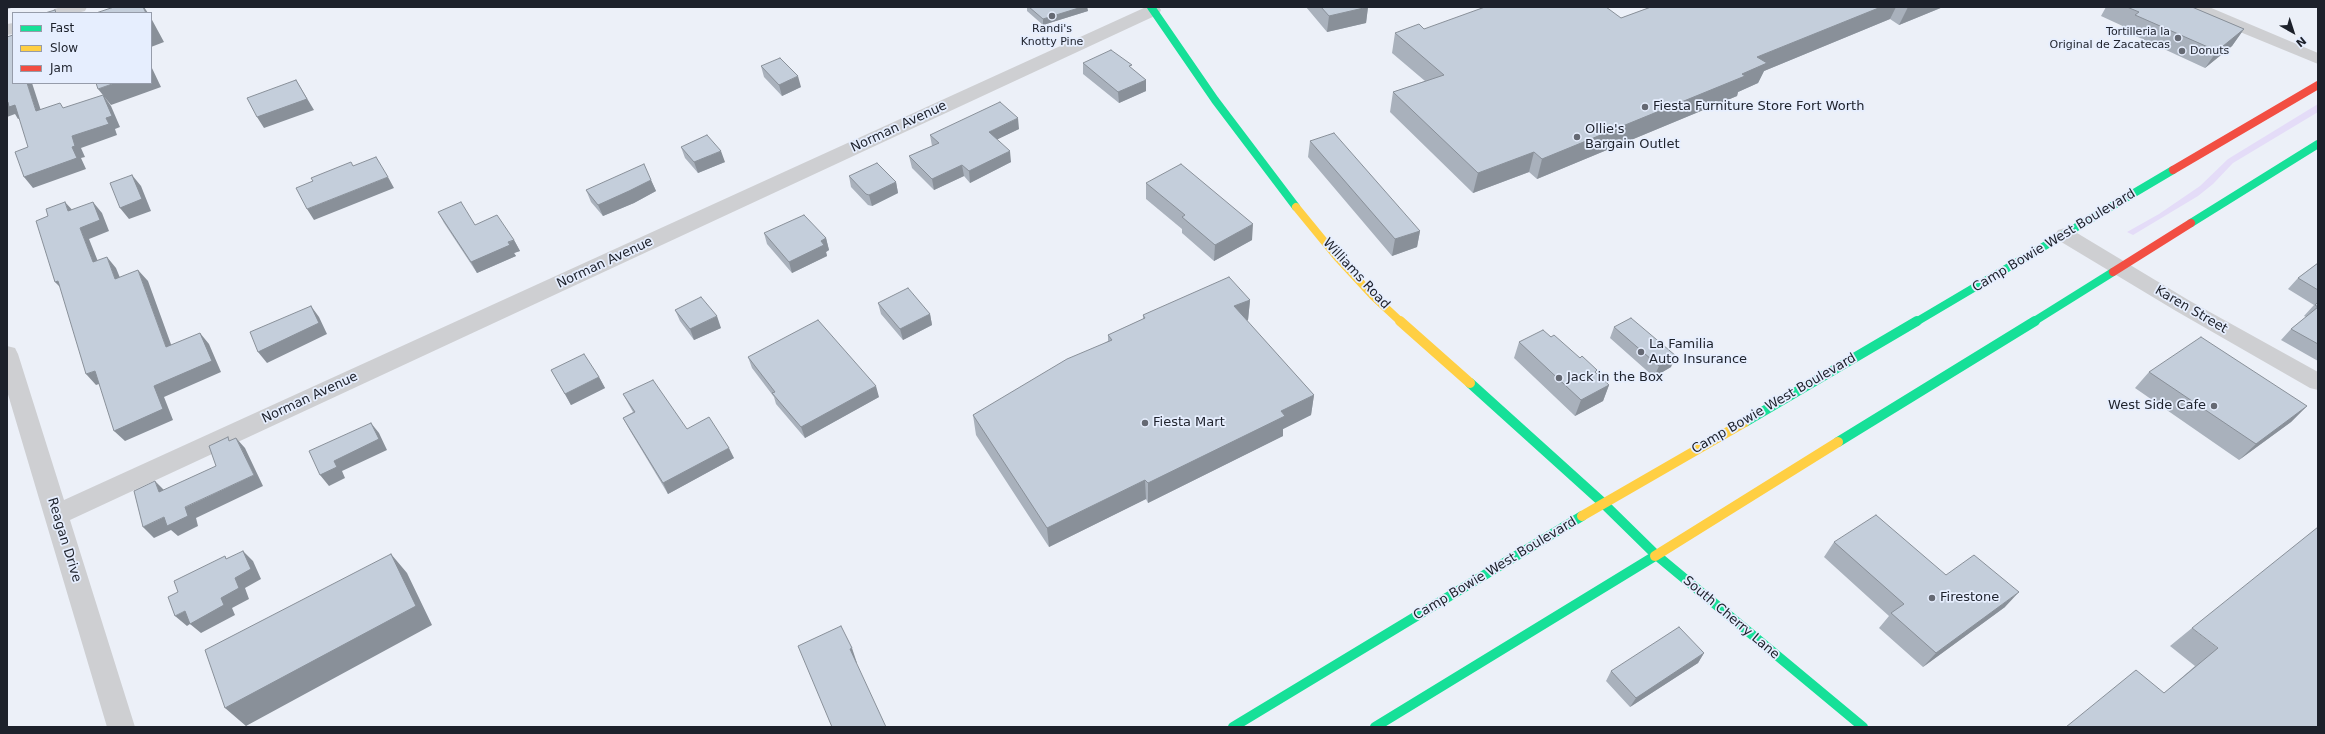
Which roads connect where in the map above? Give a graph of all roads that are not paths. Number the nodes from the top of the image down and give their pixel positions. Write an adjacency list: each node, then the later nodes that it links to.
1 (78, 7): 4 (street)
2 (2195, 7): 5 (street)
3 (1152, 8): 12 (main road, Williams Road); 13 (street, Norman Avenue)
4 (63, 12)
5 (2318, 59)
6 (2318, 85): 8 (main road, Camp Bowie West Boulevard)
7 (2318, 144): 9 (main road)
8 (2065, 234): 9 (street, Karen Street); 12 (main road, Camp Bowie West Boulevard)
9 (2118, 268): 11 (street, Karen Street); 14 (main road)
10 (7, 354): 13 (street, Reagan Drive)
11 (2318, 382)
12 (1603, 503): 14 (main road, South Cherry Lane); 16 (main road, Camp Bowie West Boulevard)
13 (56, 515): 15 (street, Reagan Drive)
14 (1655, 554): 17 (main road); 18 (main road, South Cherry Lane)
15 (121, 727)
16 (1233, 727)
17 (1375, 727)
18 (1863, 727)

